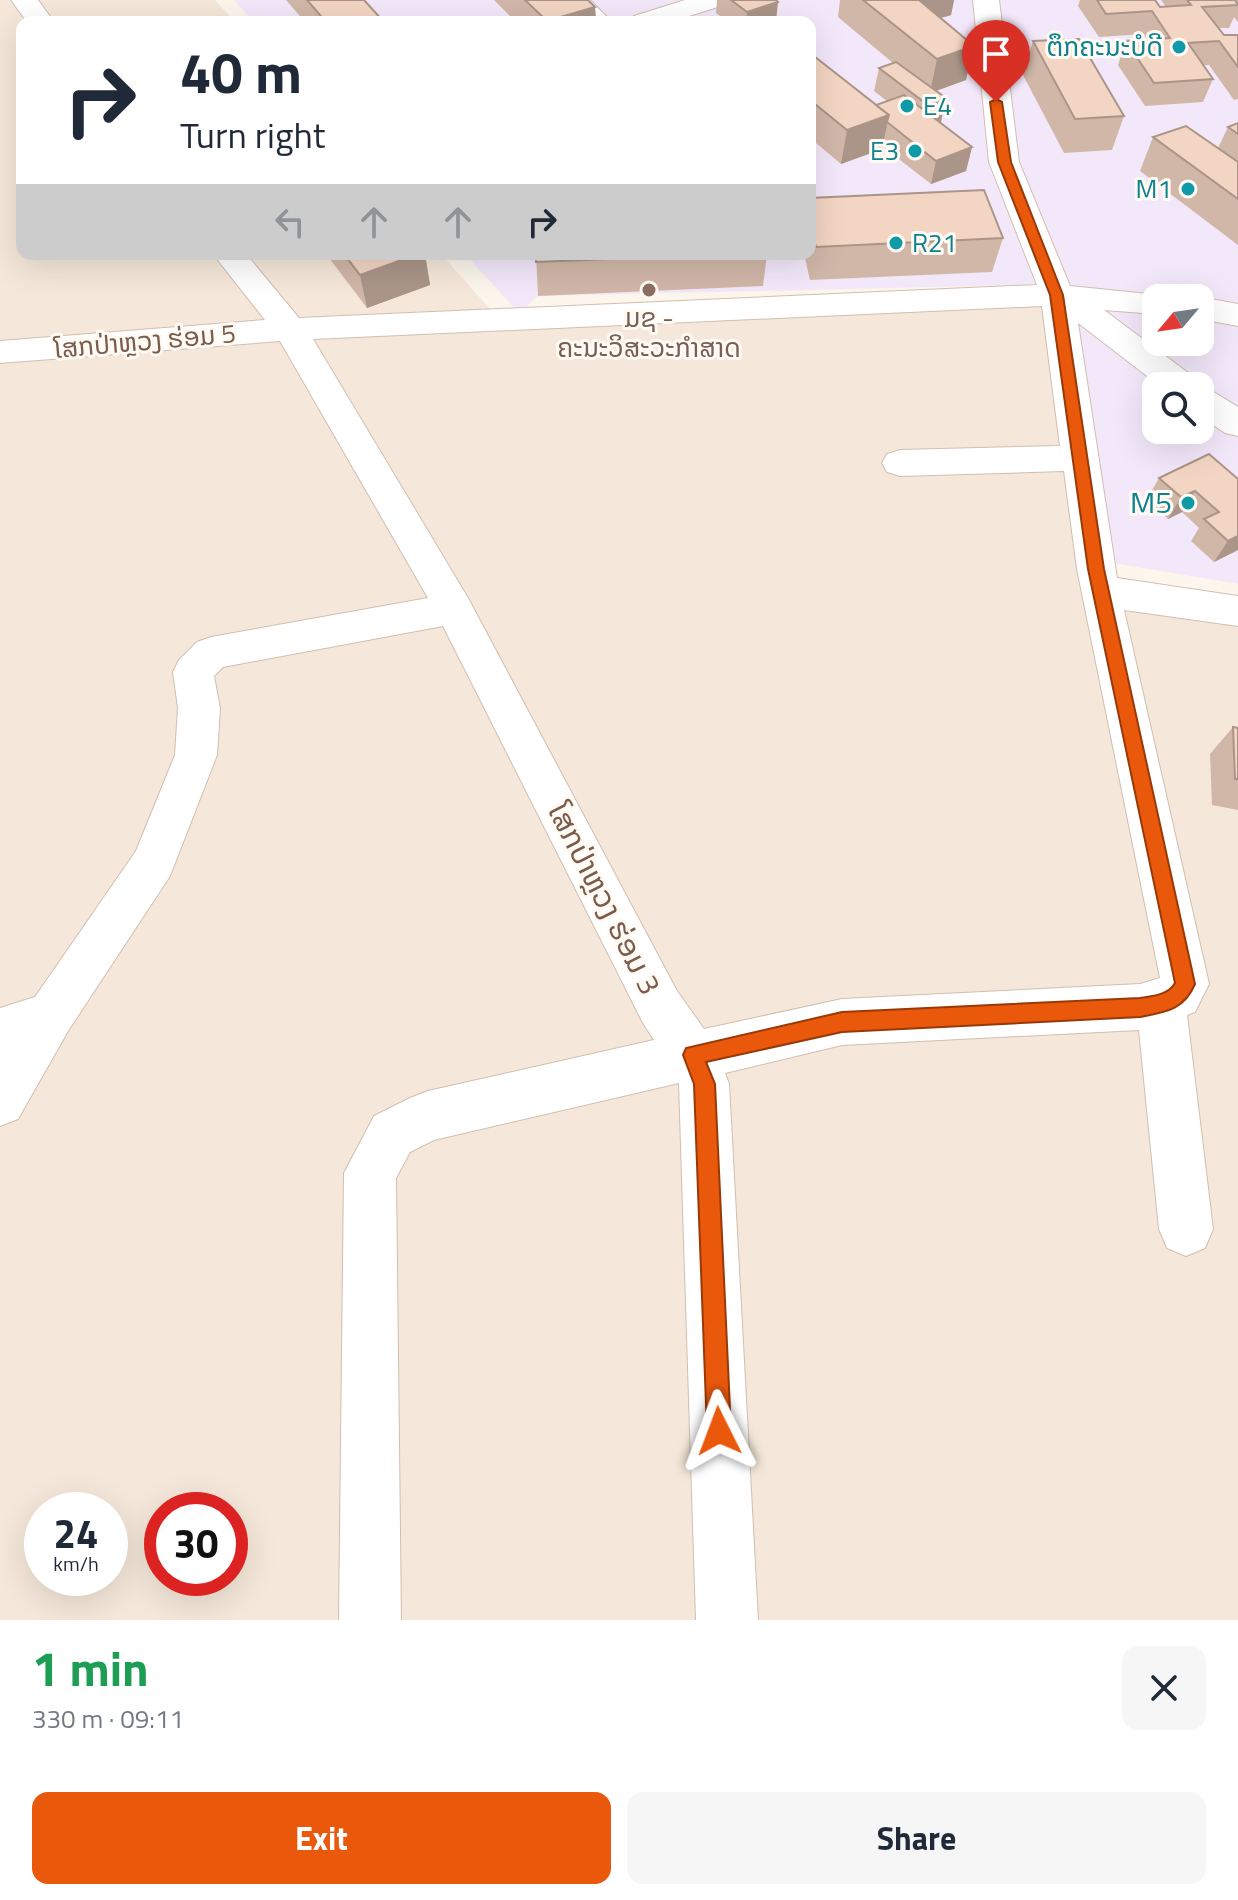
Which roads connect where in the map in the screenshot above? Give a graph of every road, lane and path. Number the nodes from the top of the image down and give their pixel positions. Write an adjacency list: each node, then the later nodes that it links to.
1 (24, 0): 5 (street)
2 (575, 0): 6 (street)
3 (712, 0): 7 (street)
4 (986, 0): 9 (street)
5 (36, 16)
6 (592, 16)
7 (662, 16)
8 (240, 260): 13 (street, ໂສກປ່າຫຼວງ ຮ່ອມ 3)
9 (1057, 295): 10 (street, ໂສກປ່າຫຼວງ ຮ່ອມ 5); 13 (street, ໂສກປ່າຫຼວງ ຮ່ອມ 5); 15 (street); 18 (street)
10 (1142, 302)
11 (1214, 311): 12 (street)
12 (1238, 315)
13 (290, 329): 14 (street, ໂສກປ່າຫຼວງ ຮ່ອມ 5); 21 (street, ໂສກປ່າຫຼວງ ຮ່ອມ 3)
14 (0, 352)
15 (1165, 372)
16 (1214, 408): 17 (street)
17 (1238, 424)
18 (1080, 458): 19 (street); 20 (street)
19 (900, 463)
20 (1101, 591): 22 (street); 23 (street)
21 (454, 609): 24 (street); 26 (street, ໂສກປ່າຫຼວງ ຮ່ອມ 3)
22 (1238, 611)
23 (1161, 1004): 26 (street); 28 (street)
24 (51, 1015): 25 (street); 27 (street)
25 (0, 1032)
26 (693, 1055): 29 (street); 30 (street, ໂສກປ່າຫຼວງ ຮ່ອມ 3)
27 (0, 1101)
28 (1186, 1229)
29 (370, 1620)
30 (727, 1620)

